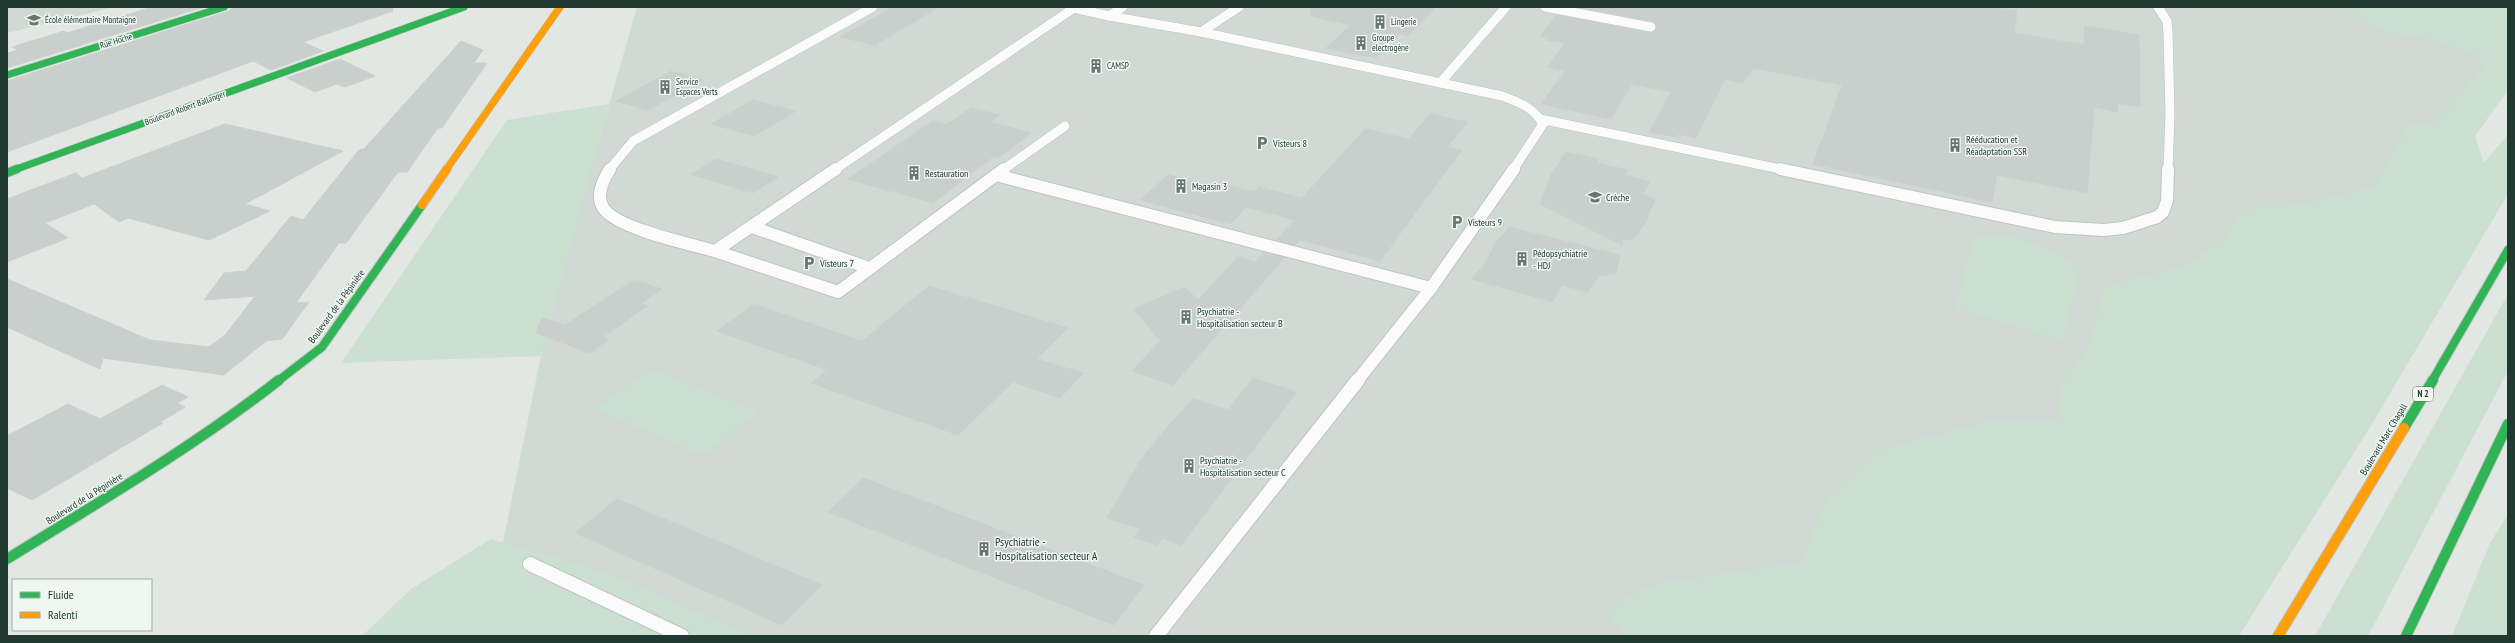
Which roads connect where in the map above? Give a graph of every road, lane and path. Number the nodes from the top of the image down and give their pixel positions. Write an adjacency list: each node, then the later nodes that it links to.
1 (224, 7): 16 (main road, Rue Hoche)
2 (444, 7): 15 (main road, Boulevard Robert Ballanger)
3 (464, 7): 15 (main road, Boulevard Robert Ballanger)
4 (560, 7): 28 (main road, Boulevard de la Pépinière)
5 (873, 7): 24 (lane)
6 (1123, 7): 12 (lane)
7 (1239, 7): 14 (lane)
8 (1506, 7): 17 (lane)
9 (1545, 7): 13 (lane)
10 (2158, 7): 18 (lane)
11 (1071, 8): 12 (lane); 22 (lane)
12 (1109, 16): 14 (lane)
13 (1651, 27)
14 (1201, 32): 17 (lane)
15 (364, 43): 20 (main road, Boulevard Robert Ballanger)
16 (7, 75)
17 (1440, 83): 18 (lane)
18 (1540, 119): 26 (lane)
19 (1065, 126): 21 (lane)
20 (7, 173)
21 (996, 175): 25 (lane); 26 (lane)
22 (752, 227): 24 (lane); 25 (lane)
23 (2508, 250): 32 (main road, Boulevard Marc Chagall / N 2)
24 (715, 251): 25 (lane)
25 (869, 268)
26 (1431, 288): 31 (lane)
27 (2508, 424): 33 (main road)
28 (7, 559)
29 (530, 564): 30 (lane)
30 (682, 636)
31 (1156, 636)
32 (2278, 636)
33 (2406, 636)

